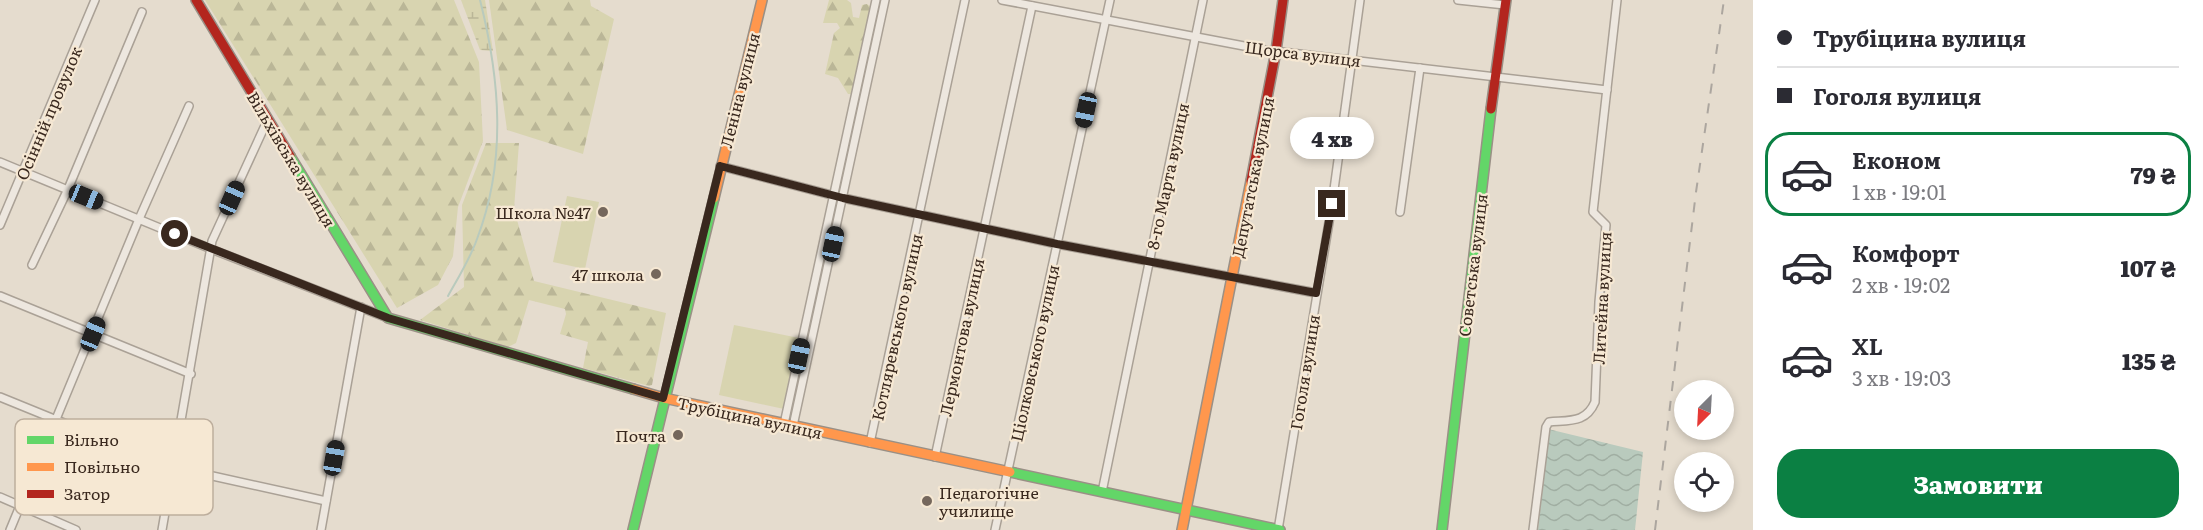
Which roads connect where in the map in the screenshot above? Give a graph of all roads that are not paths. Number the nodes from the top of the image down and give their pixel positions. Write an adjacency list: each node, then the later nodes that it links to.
1 (95, 0): 28 (street, Осінній провулок)
2 (196, 0): 25 (street, Вільхівська вулиця)
3 (762, 0): 27 (street, Леніна вулиця)
4 (876, 0): 30 (street)
5 (885, 0): 31 (street)
6 (965, 0): 33 (street, Котляревського вулиця)
7 (1002, 0): 15 (street, Щорса вулиця)
8 (1110, 0): 17 (street, Ціолковського вулиця)
9 (1203, 0): 18 (street, 8-го Марта вулиця)
10 (1283, 0): 19 (street, Депутатська вулиця)
11 (1360, 0): 20 (street, Гоголя вулиця)
12 (1458, 0): 14 (street)
13 (1617, 0): 23 (street, Литейна вулиця)
14 (1505, 3): 22 (street, Советська вулиця)
15 (1032, 6): 17 (street, Щорса вулиця); 36 (street, Лермонтова вулиця)
16 (142, 12): 29 (street)
17 (1106, 21): 18 (street, Щорса вулиця); 37 (street, Ціолковського вулиця)
18 (1195, 38): 19 (street, Щорса вулиця); 39 (street, 8-го Марта вулиця)
19 (1276, 51): 20 (street, Щорса вулиця); 41 (street, Депутатська вулиця)
20 (1351, 59): 21 (street, Щорса вулиця); 42 (street, Гоголя вулиця)
21 (1420, 68): 22 (street, Щорса вулиця); 32 (street)
22 (1496, 76): 23 (street, Щорса вулиця); 74 (street, Советська вулиця)
23 (1607, 90): 75 (street, Литейна вулиця)
24 (189, 106): 34 (street)
25 (268, 119): 38 (street); 45 (street, Вільхівська вулиця)
26 (0, 162): 28 (street, Трубіцина вулиця)
27 (720, 166): 30 (street); 49 (street, Леніна вулиця)
28 (23, 171): 29 (street, Трубіцина вулиця); 35 (street, Осінній провулок)
29 (68, 189): 34 (street, Трубіцина вулиця); 40 (street)
30 (834, 195): 31 (street); 53 (street)
31 (843, 198): 33 (street); 53 (street)
32 (1400, 212)
33 (921, 214): 36 (street); 54 (street, Котляревського вулиця)
34 (139, 219): 38 (street, Трубіцина вулиця); 46 (street)
35 (0, 225)
36 (985, 228): 37 (street); 55 (street, Лермонтова вулиця)
37 (1057, 244): 39 (street); 56 (street, Ціолковського вулиця)
38 (211, 249): 44 (street, Трубіцина вулиця); 47 (street)
39 (1149, 263): 41 (street); 58 (street, 8-го Марта вулиця)
40 (32, 265)
41 (1232, 279): 42 (street); 62 (street, Депутатська вулиця)
42 (1316, 293): 73 (street, Гоголя вулиця)
43 (0, 296): 46 (street)
44 (361, 307): 45 (street, Трубіцина вулиця); 60 (street)
45 (388, 318): 49 (street, Трубіцина вулиця)
46 (93, 334): 47 (street); 51 (street)
47 (191, 374): 52 (street)
48 (0, 397): 50 (street)
49 (663, 398): 53 (street, Трубіцина вулиця); 70 (street, Леніна вулиця)
50 (54, 419)
51 (56, 419)
52 (182, 419)
53 (789, 425): 54 (street, Трубіцина вулиця)
54 (870, 443): 55 (street, Трубіцина вулиця)
55 (935, 457): 56 (street, Трубіцина вулиця)
56 (1008, 472): 58 (street, Трубіцина вулиця); 71 (street, Ціолковського вулиця)
57 (213, 476): 60 (street)
58 (1102, 492): 62 (street, Трубіцина вулиця)
59 (0, 497): 61 (street)
60 (326, 501): 69 (street)
61 (15, 503)
62 (1186, 510): 72 (street, Депутатська вулиця); 73 (street, Трубіцина вулиця)
63 (17, 515): 66 (street)
64 (42, 515): 67 (street)
65 (164, 515): 68 (street)
66 (10, 530)
67 (76, 530)
68 (162, 530)
69 (321, 530)
70 (633, 530)
71 (995, 530)
72 (1182, 530)
73 (1279, 530)
74 (1442, 530)
75 (1533, 530)

